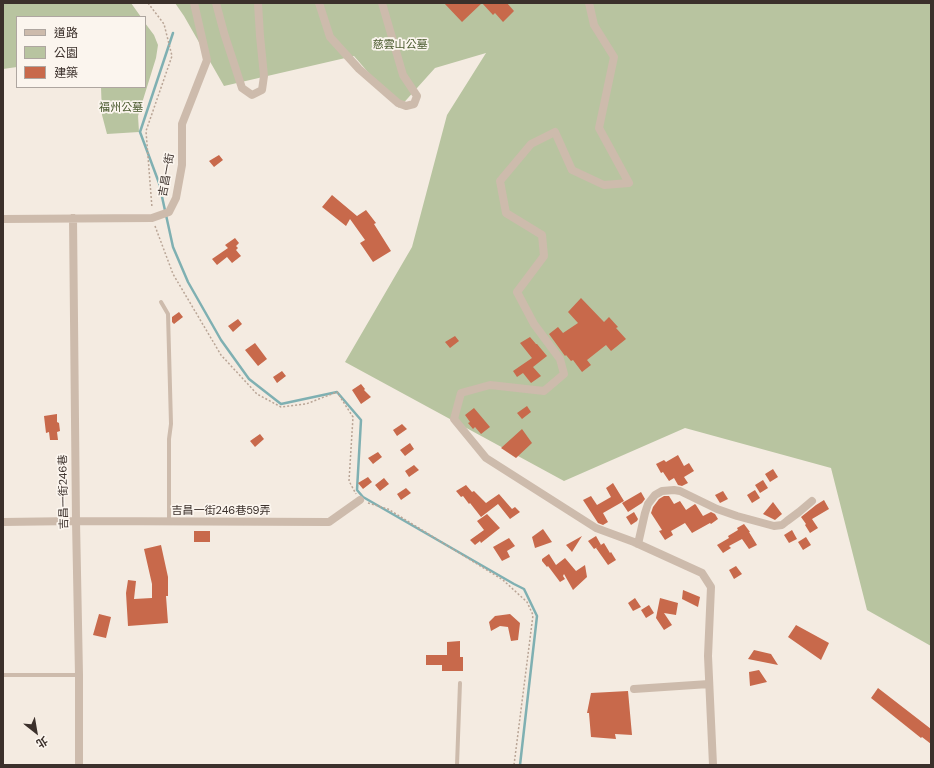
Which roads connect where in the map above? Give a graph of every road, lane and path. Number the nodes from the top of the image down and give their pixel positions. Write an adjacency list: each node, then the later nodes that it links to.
1 (148, 3): 9 (path)
2 (194, 3): 9 (street, 吉昌一街)
3 (216, 3): 4 (street)
4 (258, 3)
5 (320, 3): 6 (street)
6 (382, 3)
7 (589, 3): 17 (street)
8 (73, 218): 9 (street, 吉昌一街); 10 (street, 吉昌一街); 14 (street, 吉昌一街246巷)
9 (152, 218): 12 (path)
10 (3, 219)
11 (161, 302): 16 (lane)
12 (360, 500): 16 (street, 吉昌一街246巷59弄); 25 (path)
13 (812, 501): 17 (street)
14 (76, 521): 15 (street, 吉昌一街246巷59弄); 16 (street, 吉昌一街246巷59弄); 19 (street, 吉昌一街246巷)
15 (3, 522)
16 (169, 522)
17 (638, 544): 21 (street)
18 (3, 675): 19 (lane)
19 (79, 675): 23 (street, 吉昌一街246巷)
20 (460, 683): 24 (lane)
21 (709, 684): 22 (street); 26 (street)
22 (634, 689)
23 (79, 765)
24 (457, 765)
25 (514, 765)
26 (713, 765)

